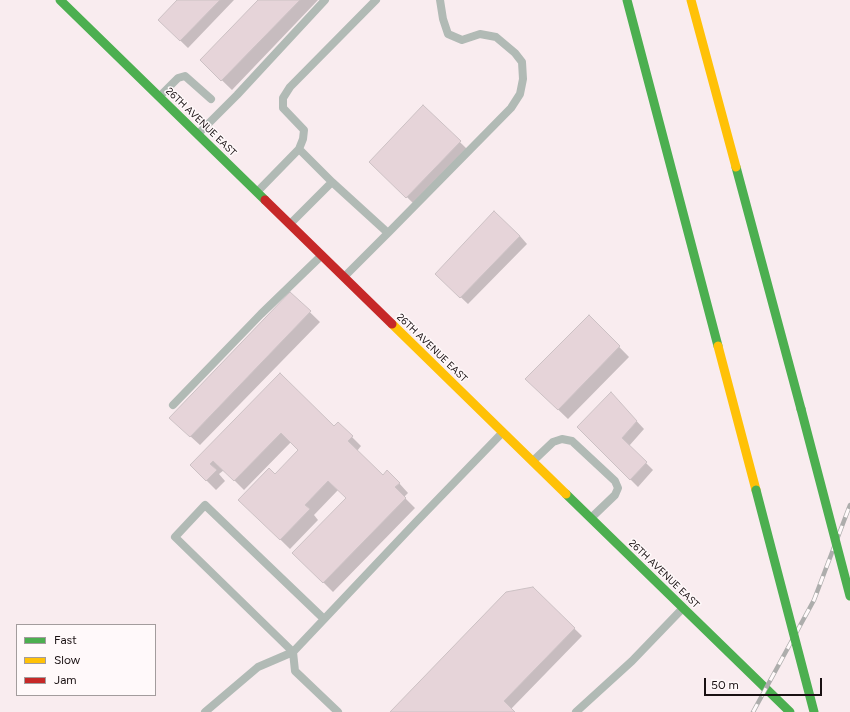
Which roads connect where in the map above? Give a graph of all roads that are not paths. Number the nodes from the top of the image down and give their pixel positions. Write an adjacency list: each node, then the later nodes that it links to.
1 (60, 0): 7 (main road, 26TH AVENUE EAST)
2 (325, 0): 9 (lane)
3 (376, 0): 10 (lane)
4 (440, 0): 14 (lane)
5 (627, 0): 29 (main road, bridge)
6 (691, 0): 21 (main road, bridge)
7 (160, 97): 8 (lane); 9 (main road, 26TH AVENUE EAST)
8 (210, 99)
9 (198, 135): 12 (main road, 26TH AVENUE EAST)
10 (299, 149): 11 (lane); 12 (lane)
11 (332, 182): 13 (lane); 14 (lane)
12 (257, 193): 13 (main road, 26TH AVENUE EAST)
13 (290, 224): 15 (main road, 26TH AVENUE EAST)
14 (388, 233): 16 (lane)
15 (321, 256): 16 (main road, 26TH AVENUE EAST); 17 (lane)
16 (344, 277): 18 (main road, 26TH AVENUE EAST)
17 (173, 405)
18 (503, 433): 19 (main road, 26TH AVENUE EAST); 23 (lane)
19 (533, 462): 20 (main road, 26TH AVENUE EAST); 20 (lane)
20 (591, 518): 22 (main road, 26TH AVENUE EAST)
21 (850, 596)
22 (682, 608): 27 (lane); 28 (main road, 26TH AVENUE EAST)
23 (324, 619): 24 (lane); 24 (lane)
24 (293, 652): 25 (lane); 26 (lane)
25 (205, 712)
26 (338, 712)
27 (576, 712)
28 (790, 712)
29 (814, 712)

